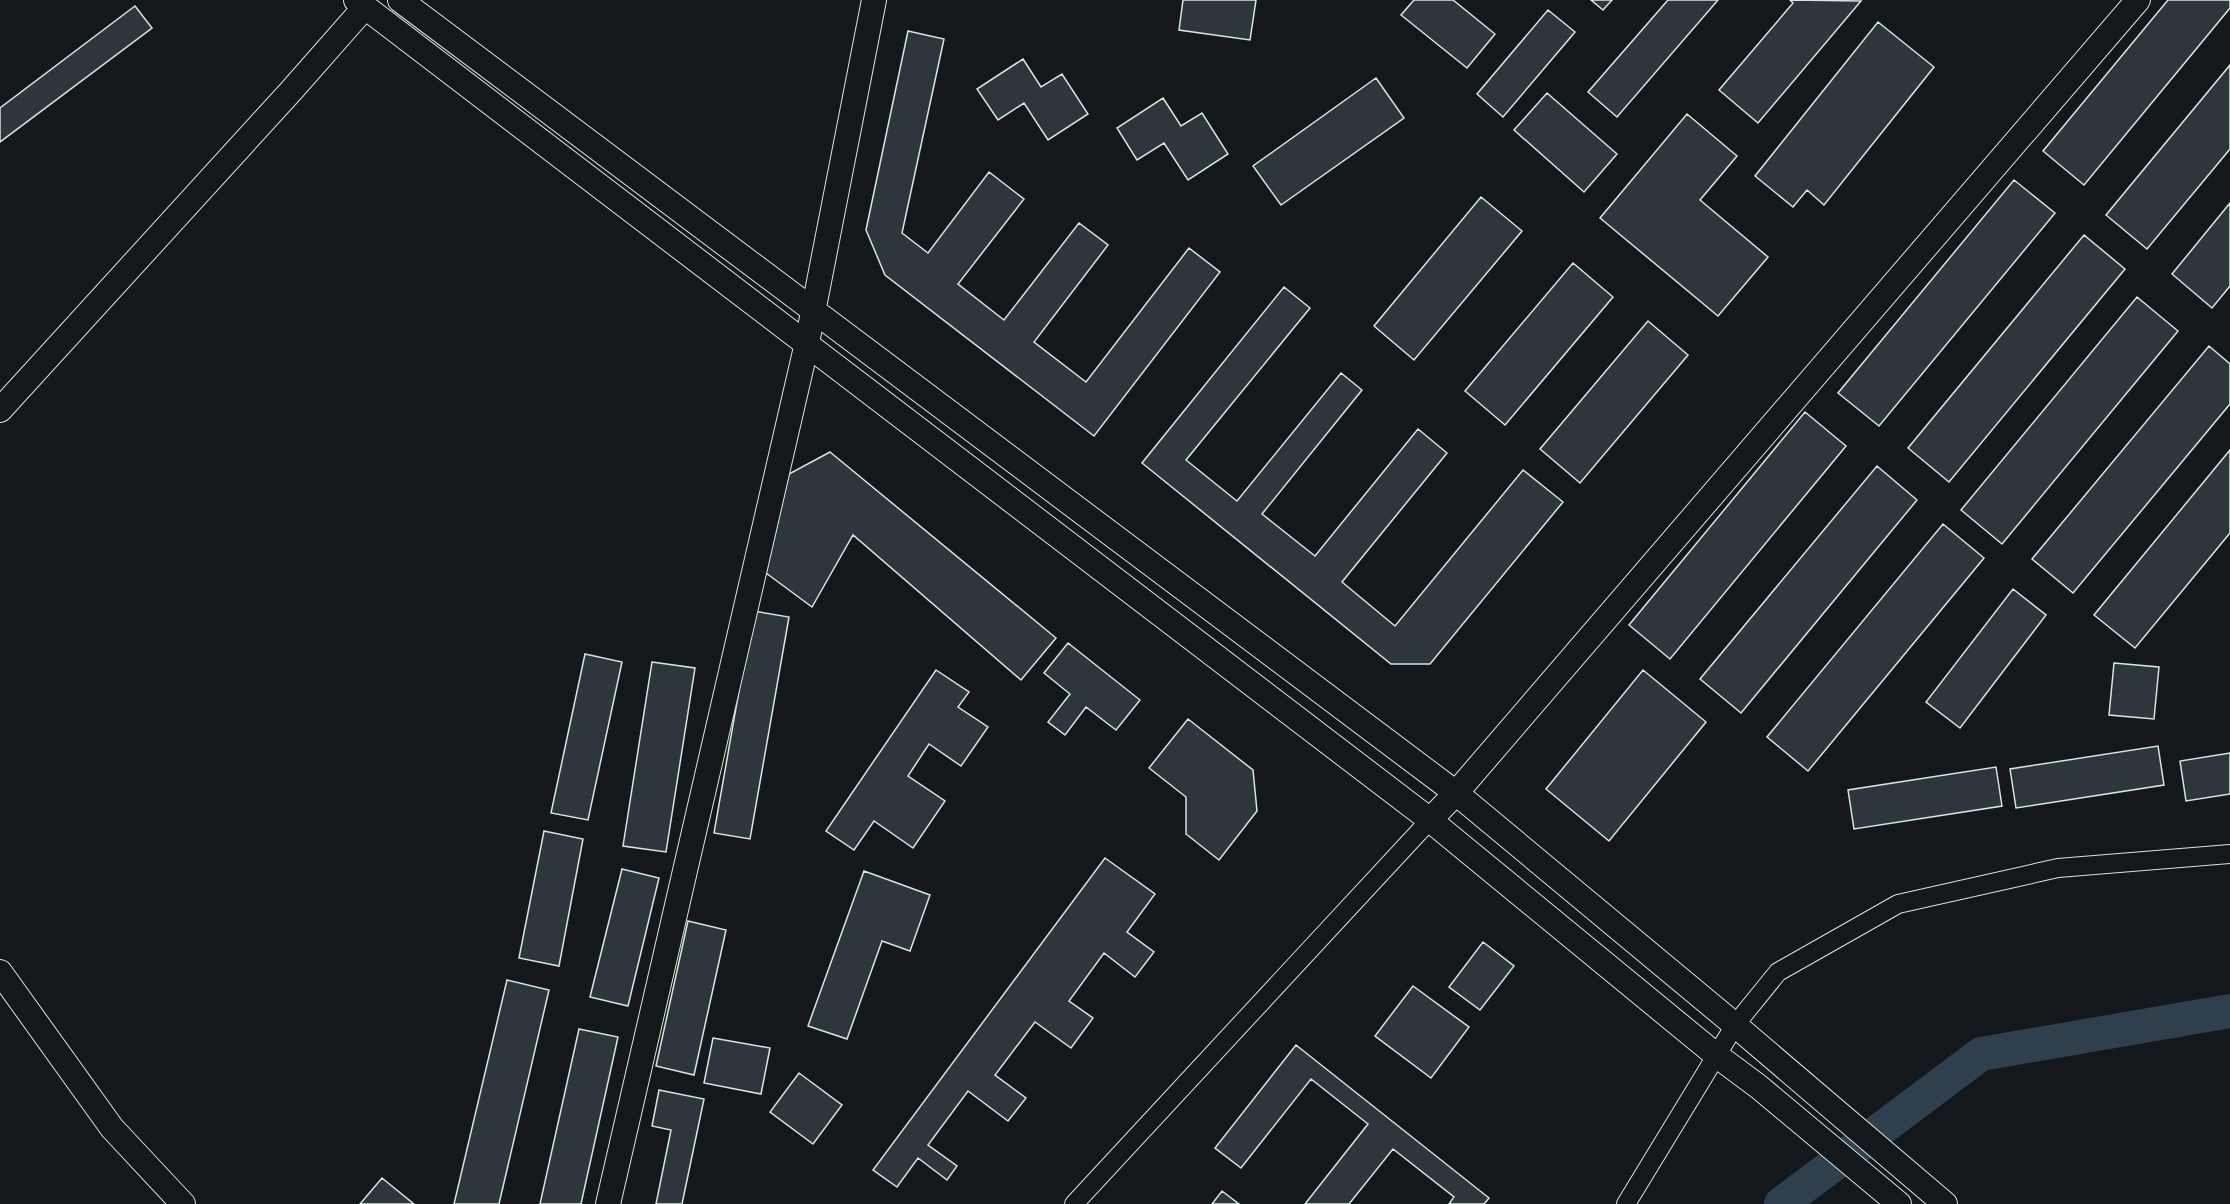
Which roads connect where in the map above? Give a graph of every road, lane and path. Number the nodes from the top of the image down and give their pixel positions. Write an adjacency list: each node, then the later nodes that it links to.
1 (400, 0): 5 (main road)
2 (874, 0): 5 (main road)
3 (2138, 0): 8 (main road)
4 (361, 3): 6 (main road); 7 (main road)
5 (812, 310): 6 (main road); 8 (main road)
6 (807, 343): 9 (main road); 16 (main road)
7 (0, 410)
8 (1456, 793): 9 (main road); 12 (main road)
9 (1430, 820): 13 (main road); 17 (street)
10 (2230, 854): 12 (street)
11 (0, 972): 15 (main road)
12 (1735, 1024): 13 (street); 14 (main road)
13 (1716, 1055): 18 (street); 19 (main road)
14 (1940, 1200)
15 (183, 1204)
16 (608, 1204)
17 (1074, 1204)
18 (1626, 1204)
19 (1899, 1204)

